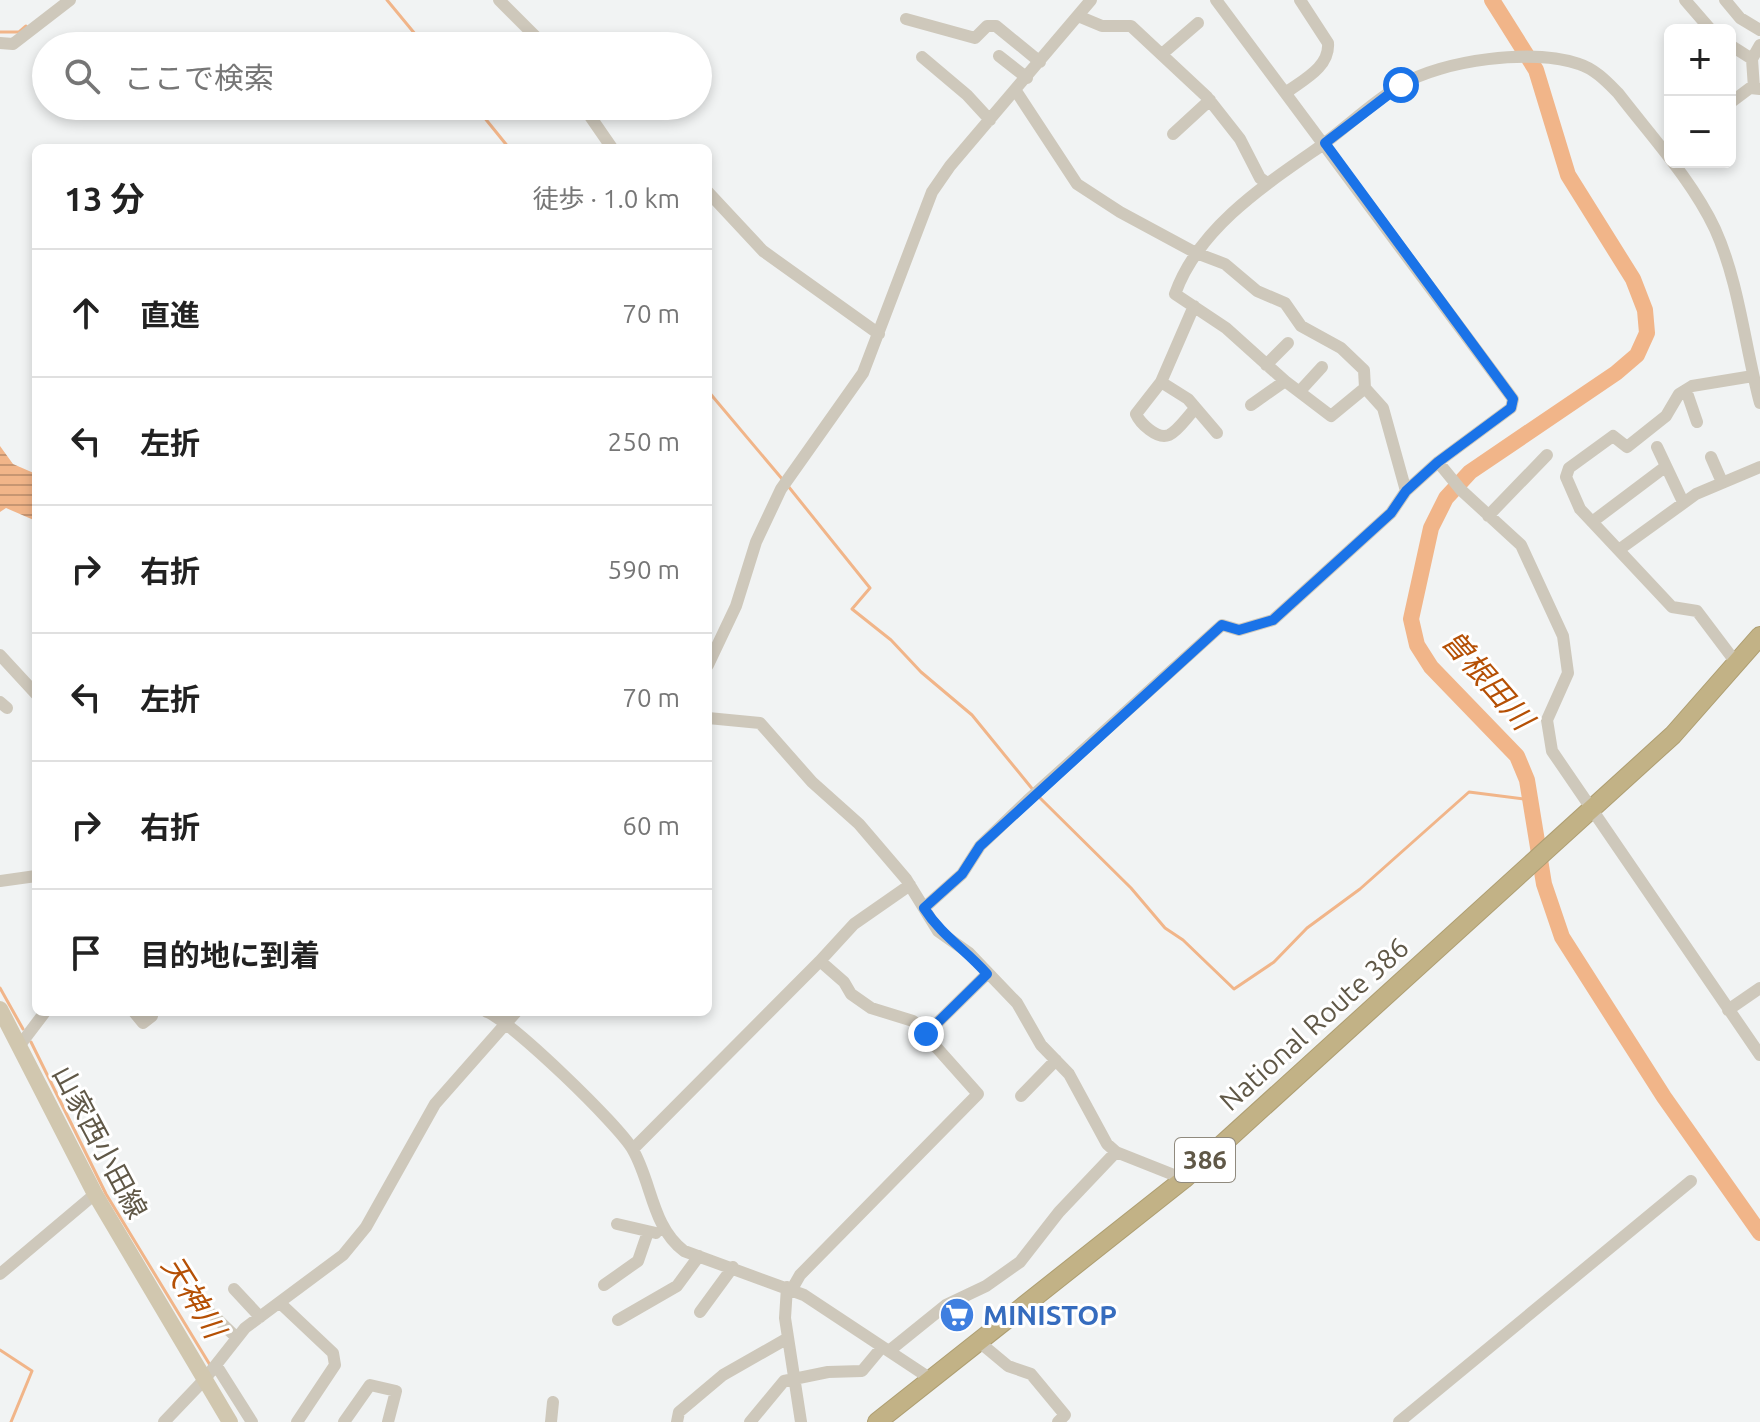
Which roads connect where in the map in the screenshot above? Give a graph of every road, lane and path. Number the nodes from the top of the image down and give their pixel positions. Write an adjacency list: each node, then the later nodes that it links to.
1 (70, 0): 14 (street)
2 (499, 0): 13 (street)
3 (1091, 0): 8 (street)
4 (1216, 0): 25 (street)
5 (1300, 0): 25 (street)
6 (1685, 0): 11 (street)
7 (1725, 0): 12 (street)
8 (1078, 16): 17 (street); 21 (street)
9 (906, 19): 21 (street)
10 (1198, 23): 17 (street)
11 (1706, 24)
12 (1760, 30)
13 (531, 32)
14 (0, 43)
15 (1760, 45): 20 (street)
16 (1736, 49): 20 (street)
17 (1162, 54): 26 (street)
18 (999, 56): 22 (street)
19 (922, 57): 29 (street)
20 (1752, 59): 23 (street)
21 (1040, 62): 22 (street)
22 (1027, 78): 24 (street)
23 (1757, 88): 27 (street)
24 (1016, 91): 29 (street); 37 (street)
25 (1287, 92): 31 (street)
26 (1210, 100): 30 (street); 35 (street)
27 (1736, 100)
28 (593, 120): 32 (street)
29 (990, 120): 39 (street)
30 (1173, 134)
31 (1325, 143): 33 (street); 35 (street); 57 (street)
32 (609, 144)
33 (1664, 148)
34 (1677, 168): 43 (street)
35 (1267, 183): 37 (street)
36 (712, 196): 39 (street)
37 (1196, 253): 38 (street); 46 (street)
38 (1194, 306): 41 (street); 45 (street)
39 (879, 334): 68 (street)
40 (1288, 343): 41 (street)
41 (1266, 365): 44 (street)
42 (1322, 367): 48 (street)
43 (1753, 376): 47 (street); 49 (street)
44 (1285, 381): 48 (street); 50 (street)
45 (1161, 382): 51 (street); 51 (street)
46 (1365, 388): 48 (street); 61 (street)
47 (1686, 390): 52 (street); 64 (street)
48 (1300, 391)
49 (1760, 403)
50 (1251, 405)
51 (1194, 410): 53 (street)
52 (1697, 422)
53 (1217, 433)
54 (1657, 447): 58 (street)
55 (1547, 455): 63 (street)
56 (1711, 457): 60 (street)
57 (1442, 466): 61 (street); 63 (street)
58 (1665, 467): 62 (street); 64 (street)
59 (1760, 467): 60 (street)
60 (1722, 482): 62 (street)
61 (1406, 491): 76 (street)
62 (1683, 502): 65 (street)
63 (1488, 516): 72 (street)
64 (1592, 522): 65 (street)
65 (1620, 549): 69 (street)
66 (1760, 636): 69 (highway, National Route 386 / 386)
67 (0, 655): 70 (street)
68 (712, 657)
69 (1737, 664): 72 (highway, National Route 386 / 386)
70 (32, 690)
71 (712, 718): 75 (street)
72 (1593, 810): 81 (street); 95 (highway, National Route 386 / 386)
73 (32, 877): 74 (street)
74 (0, 881)
75 (910, 885): 76 (street); 77 (street)
76 (924, 908): 78 (street)
77 (820, 961): 88 (street); 93 (street)
78 (987, 974): 88 (street); 91 (street)
79 (1760, 988): 81 (street)
80 (0, 1009): 89 (main road, 山家西小田線)
81 (1728, 1010): 90 (street)
82 (42, 1016): 89 (street)
83 (137, 1016): 84 (street)
84 (152, 1016)
85 (492, 1016): 87 (street)
86 (512, 1016): 87 (street)
87 (504, 1025): 93 (street); 107 (street)
88 (926, 1034): 105 (street)
89 (20, 1045): 97 (main road, 山家西小田線)
90 (1760, 1055)
91 (1056, 1060): 92 (street); 94 (street)
92 (1021, 1096)
93 (633, 1149): 100 (street)
94 (1116, 1152): 95 (street); 115 (street)
95 (1184, 1179): 114 (highway, National Route 386 / 386)
96 (1691, 1181): 135 (street)
97 (95, 1194): 103 (street); 119 (main road, 山家西小田線)
98 (617, 1224): 99 (street)
99 (648, 1232): 100 (street); 104 (street)
100 (667, 1234): 101 (street)
101 (699, 1256): 102 (street); 111 (street)
102 (733, 1267): 105 (street); 108 (street)
103 (0, 1274)
104 (604, 1285)
105 (789, 1288): 113 (street); 115 (street)
106 (234, 1289): 110 (street)
107 (280, 1303): 110 (street); 125 (street)
108 (700, 1312)
109 (212, 1314): 112 (street)
110 (260, 1317): 112 (street)
111 (618, 1320)
112 (237, 1338): 116 (street)
113 (788, 1338): 117 (street); 130 (street)
114 (978, 1341): 118 (highway, National Route 386 / 386); 134 (street)
115 (885, 1349): 117 (street); 118 (street)
116 (216, 1365): 119 (street); 124 (street)
117 (793, 1378): 131 (street); 132 (street)
118 (931, 1379): 133 (highway, National Route 386 / 386)
119 (204, 1380): 122 (street); 123 (main road, 山家西小田線)
120 (553, 1402): 129 (street)
121 (353, 1408): 126 (street); 127 (street); 128 (street)
122 (164, 1422)
123 (230, 1422)
124 (252, 1422)
125 (297, 1422)
126 (344, 1422)
127 (356, 1422)
128 (388, 1422)
129 (551, 1422)
130 (677, 1422)
131 (750, 1422)
132 (801, 1422)
133 (877, 1422)
134 (1058, 1422)
135 (1399, 1422)

